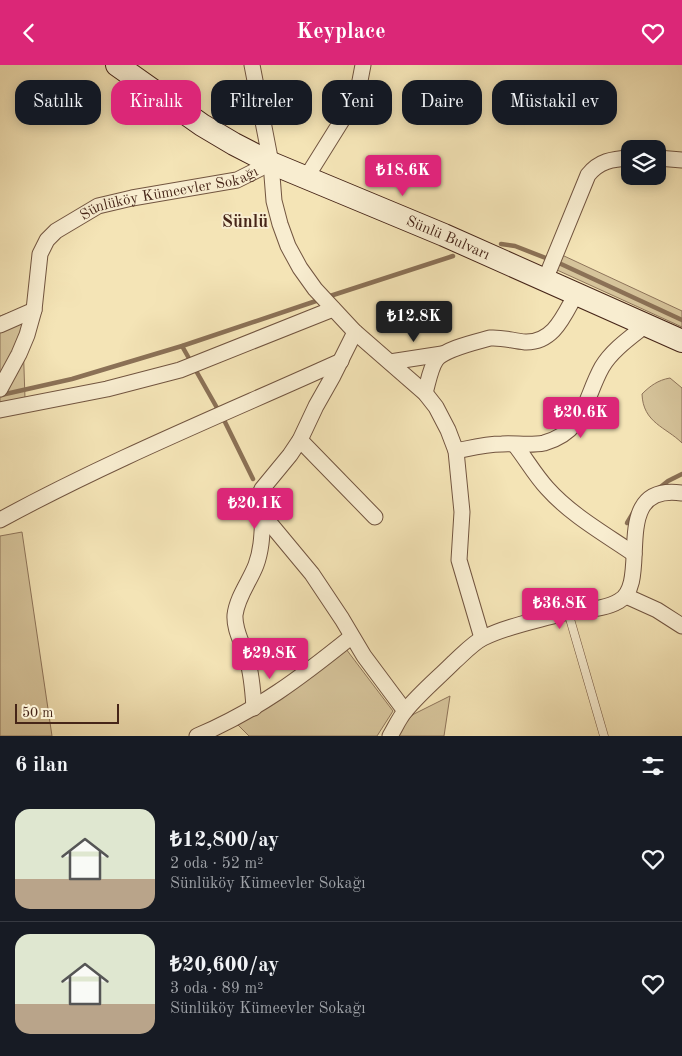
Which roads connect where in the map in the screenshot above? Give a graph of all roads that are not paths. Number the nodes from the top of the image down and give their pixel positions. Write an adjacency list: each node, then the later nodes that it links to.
1 (117, 65): 7 (main road, Sünlü Bulvarı)
2 (252, 65): 7 (street, Sünlüköy Kümeevler Sokağı)
3 (363, 65): 8 (street)
4 (666, 159): 6 (street)
5 (621, 160): 9 (street)
6 (682, 160)
7 (271, 163): 8 (main road, Sünlü Bulvarı); 11 (street, Sünlüköy Kümeevler Sokağı); 12 (street)
8 (306, 178): 9 (main road, Sünlü Bulvarı)
9 (545, 280): 10 (main road, Sünlü Bulvarı)
10 (576, 293): 14 (main road, Sünlü Bulvarı); 17 (street)
11 (34, 309): 13 (street); 20 (street, Sünlüköy Kümeevler Sokağı)
12 (333, 309): 15 (street); 22 (street)
13 (0, 325)
14 (646, 325): 16 (main road, Sünlü Bulvarı); 24 (street)
15 (355, 332): 18 (street); 19 (street)
16 (682, 341)
17 (442, 354): 19 (street); 21 (street)
18 (341, 361): 23 (street); 29 (street)
19 (390, 362): 21 (street)
20 (1, 384)
21 (424, 393): 25 (street)
22 (0, 410)
23 (300, 440): 27 (street); 28 (street)
24 (515, 445): 25 (street); 30 (street)
25 (456, 451): 35 (street)
26 (682, 493): 30 (street)
27 (263, 515): 34 (street); 36 (street)
28 (376, 517)
29 (0, 520)
30 (634, 554): 31 (street)
31 (626, 596): 32 (street); 33 (street)
32 (568, 612): 35 (street); 40 (lane)
33 (682, 626)
34 (351, 637): 36 (street); 37 (street)
35 (482, 638): 37 (street)
36 (254, 708): 38 (street)
37 (405, 711): 39 (street)
38 (197, 736)
39 (390, 736)
40 (604, 736)

